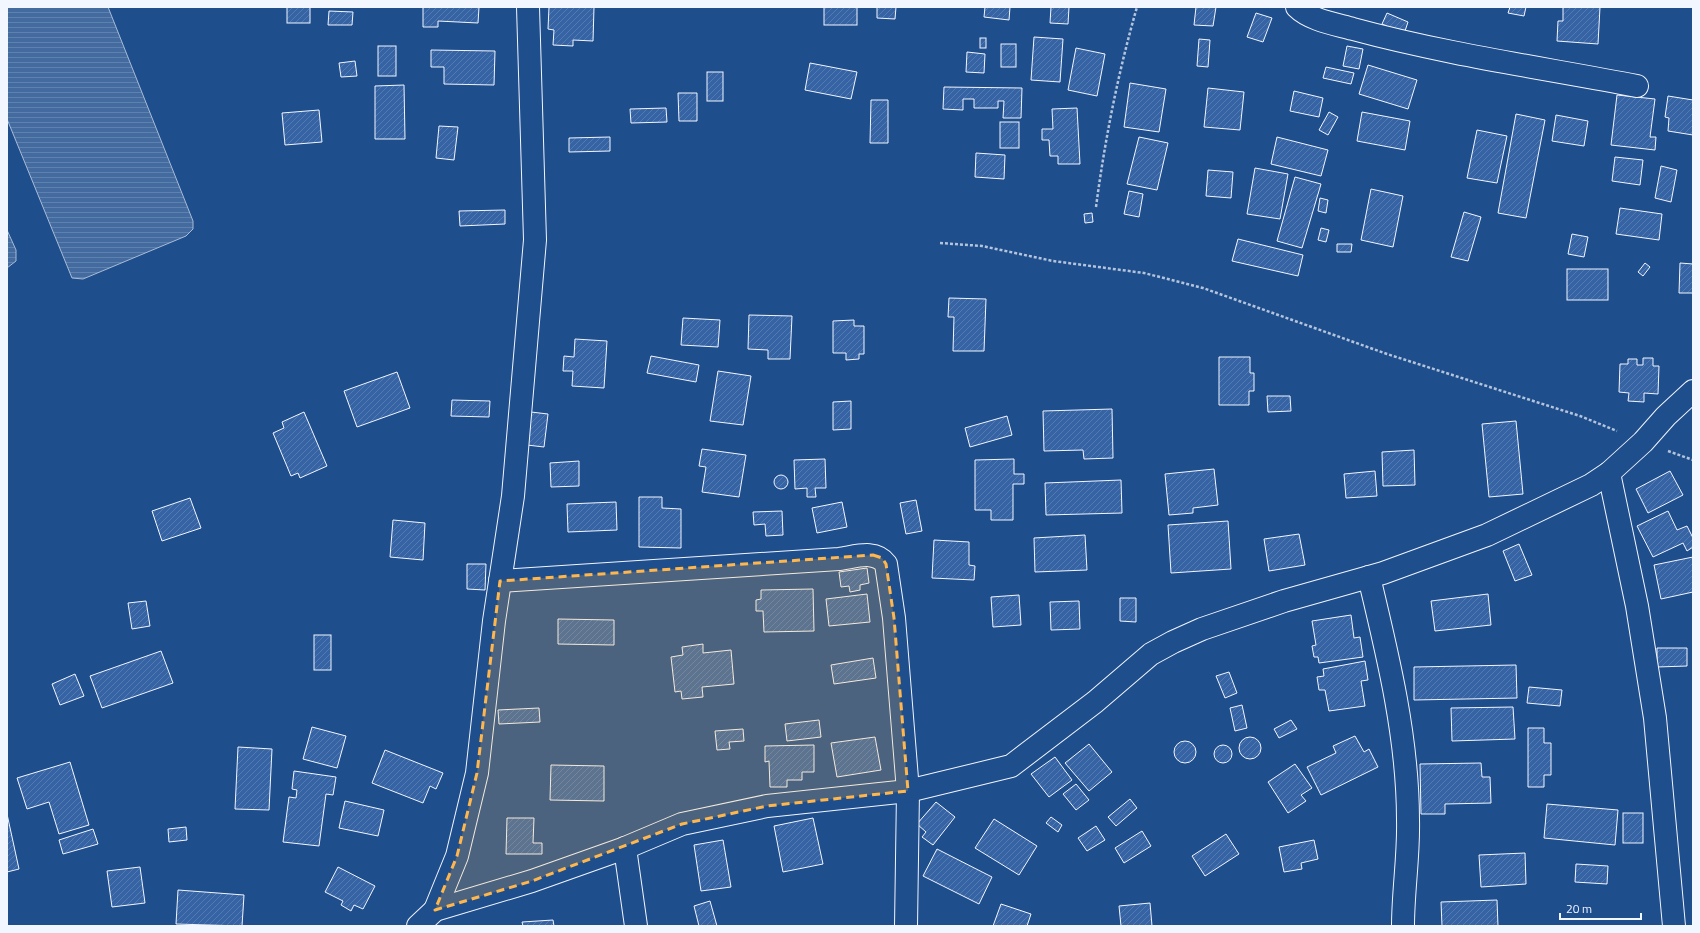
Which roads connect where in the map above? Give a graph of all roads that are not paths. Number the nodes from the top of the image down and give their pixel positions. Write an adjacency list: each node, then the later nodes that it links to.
1 (528, 7): 7 (street)
2 (1297, 7): 3 (street)
3 (1637, 86)
4 (1693, 391): 5 (street)
5 (1609, 473): 6 (street); 15 (street)
6 (1369, 577): 8 (street); 14 (street)
7 (500, 581): 8 (street); 10 (street)
8 (908, 792): 9 (street); 13 (street)
9 (625, 848): 10 (street); 12 (street)
10 (435, 910): 11 (street)
11 (418, 926)
12 (636, 926)
13 (906, 926)
14 (1404, 926)
15 (1674, 926)

